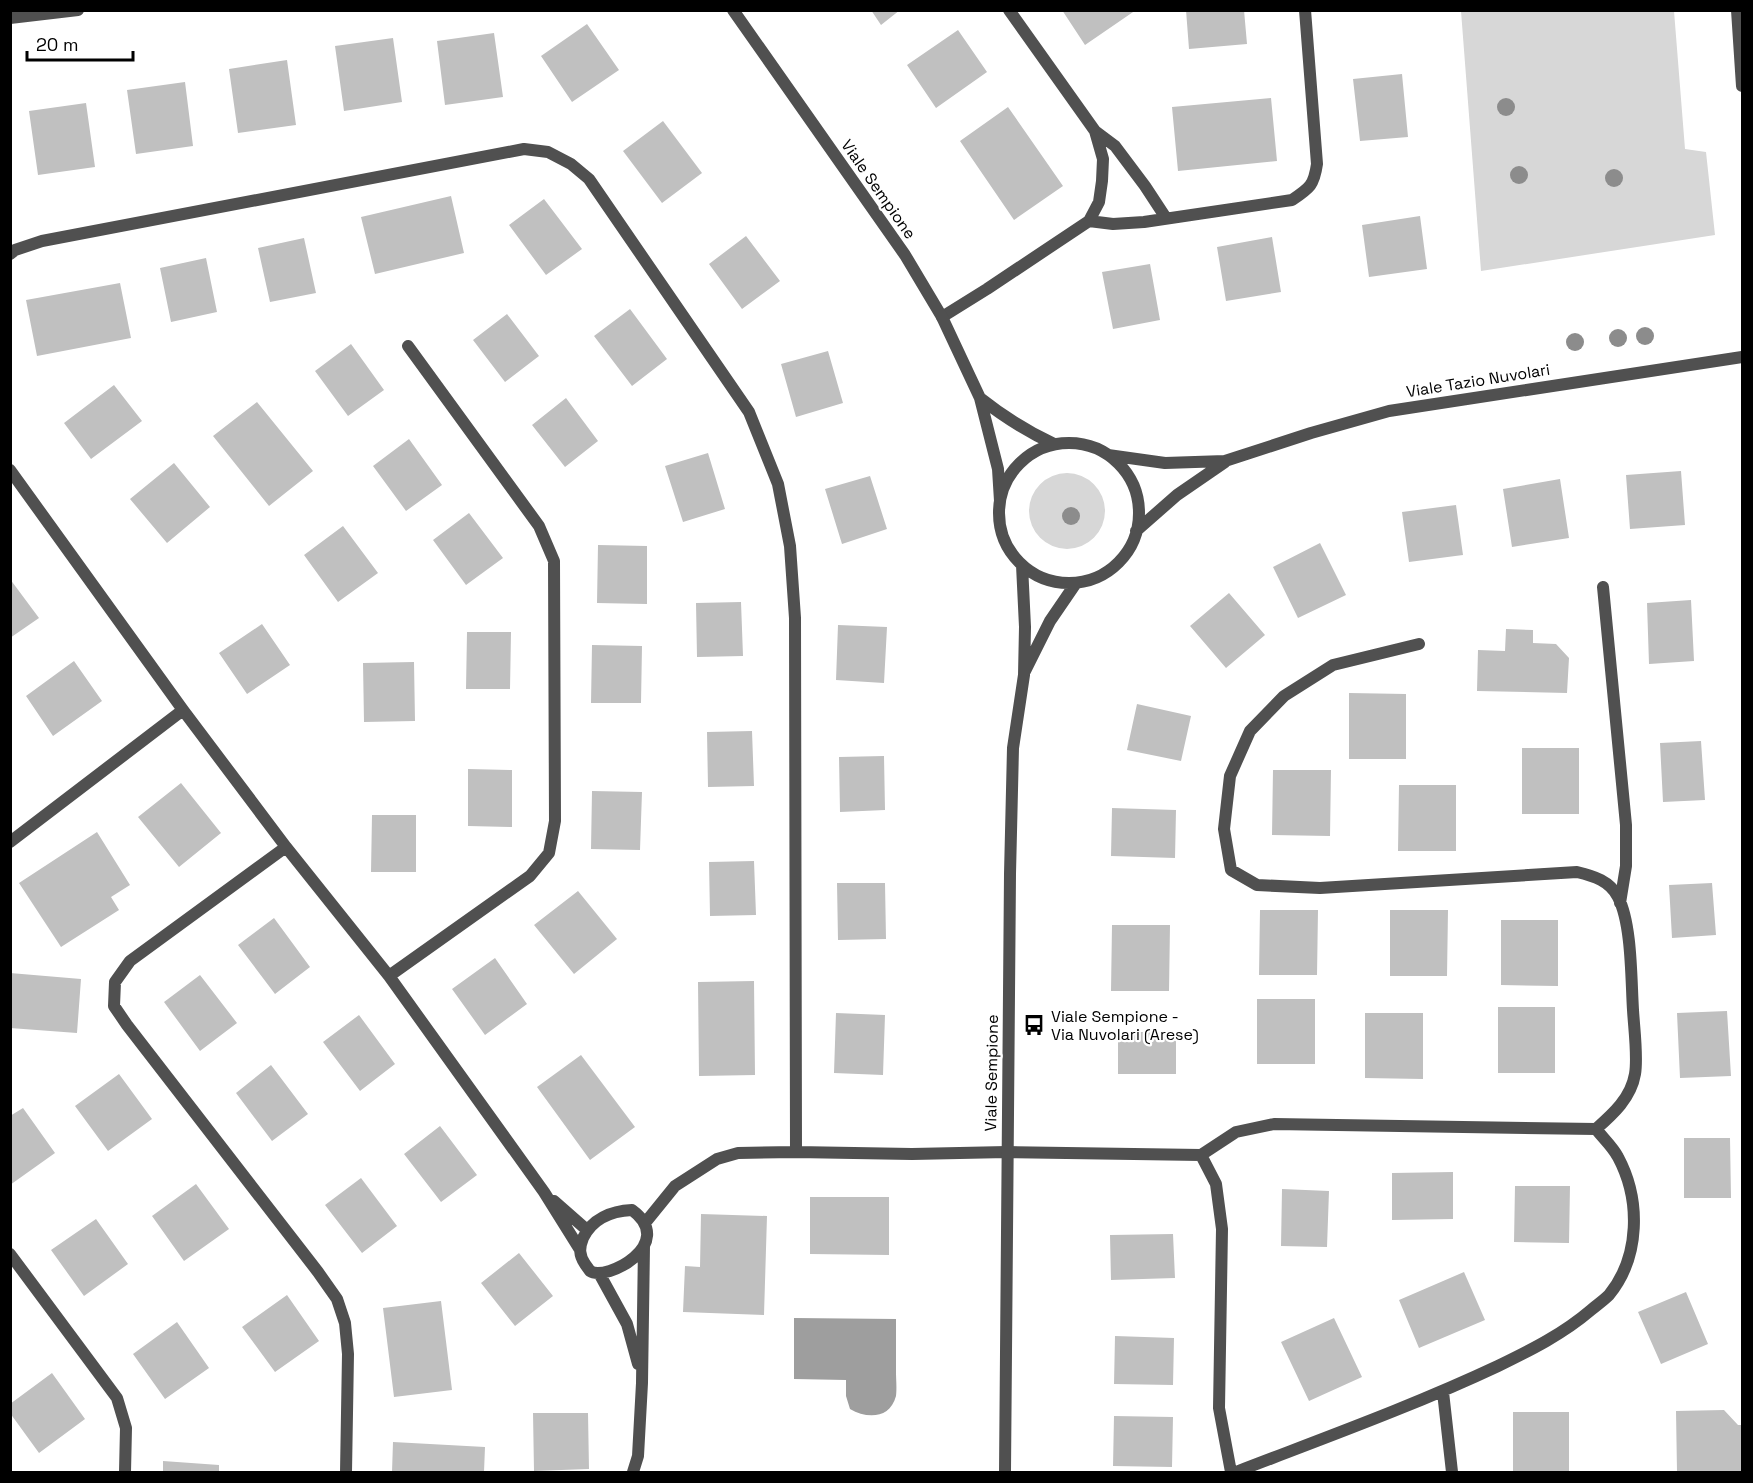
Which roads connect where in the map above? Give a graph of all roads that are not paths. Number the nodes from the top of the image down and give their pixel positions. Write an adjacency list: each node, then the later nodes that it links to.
1 (78, 10): 6 (street)
2 (733, 10): 12 (street, Viale Sempione)
3 (1009, 10): 8 (street)
4 (1305, 10): 9 (street)
5 (1737, 10): 7 (street)
6 (10, 18)
7 (1743, 86)
8 (1095, 130): 9 (street); 10 (street)
9 (1166, 218): 10 (street)
10 (1089, 221): 12 (street)
11 (10, 254): 33 (street)
12 (942, 317): 15 (street, Viale Sempione)
13 (408, 346): 31 (street)
14 (1743, 357): 18 (street, Viale Tazio Nuvolari)
15 (980, 398): 16 (street, Viale Sempione); 20 (street, Viale Sempione)
16 (1054, 444): 17 (street); 20 (street)
17 (1108, 455): 18 (street, Viale Tazio Nuvolari); 21 (street)
18 (1225, 461): 21 (street, Viale Tazio Nuvolari)
19 (10, 470): 27 (street)
20 (1000, 501): 22 (street)
21 (1136, 531): 23 (street)
22 (1022, 565): 23 (street); 26 (street, Viale Sempione)
23 (1076, 583): 26 (street, Viale Sempione)
24 (1603, 587): 30 (street)
25 (1419, 644): 30 (street)
26 (1024, 675): 34 (street, Viale Sempione)
27 (183, 710): 28 (street); 29 (street)
28 (10, 842)
29 (286, 847): 31 (street); 46 (street)
30 (1620, 903): 32 (street)
31 (389, 976): 36 (street)
32 (1596, 1129): 35 (street); 44 (street)
33 (796, 1152): 34 (street); 37 (street)
34 (1007, 1152): 35 (street); 48 (street, Viale Sempione)
35 (1201, 1155): 49 (street)
36 (544, 1192): 38 (street); 40 (street)
37 (645, 1223): 38 (street); 39 (street)
38 (587, 1230): 40 (street)
39 (644, 1246): 42 (street); 43 (street)
40 (579, 1248): 42 (street)
41 (10, 1254): 45 (street)
42 (599, 1273): 43 (street)
43 (642, 1383): 47 (street)
44 (1443, 1392): 50 (street); 51 (street)
45 (125, 1473)
46 (346, 1473)
47 (633, 1473)
48 (1005, 1473)
49 (1231, 1473)
50 (1236, 1473)
51 (1452, 1473)

